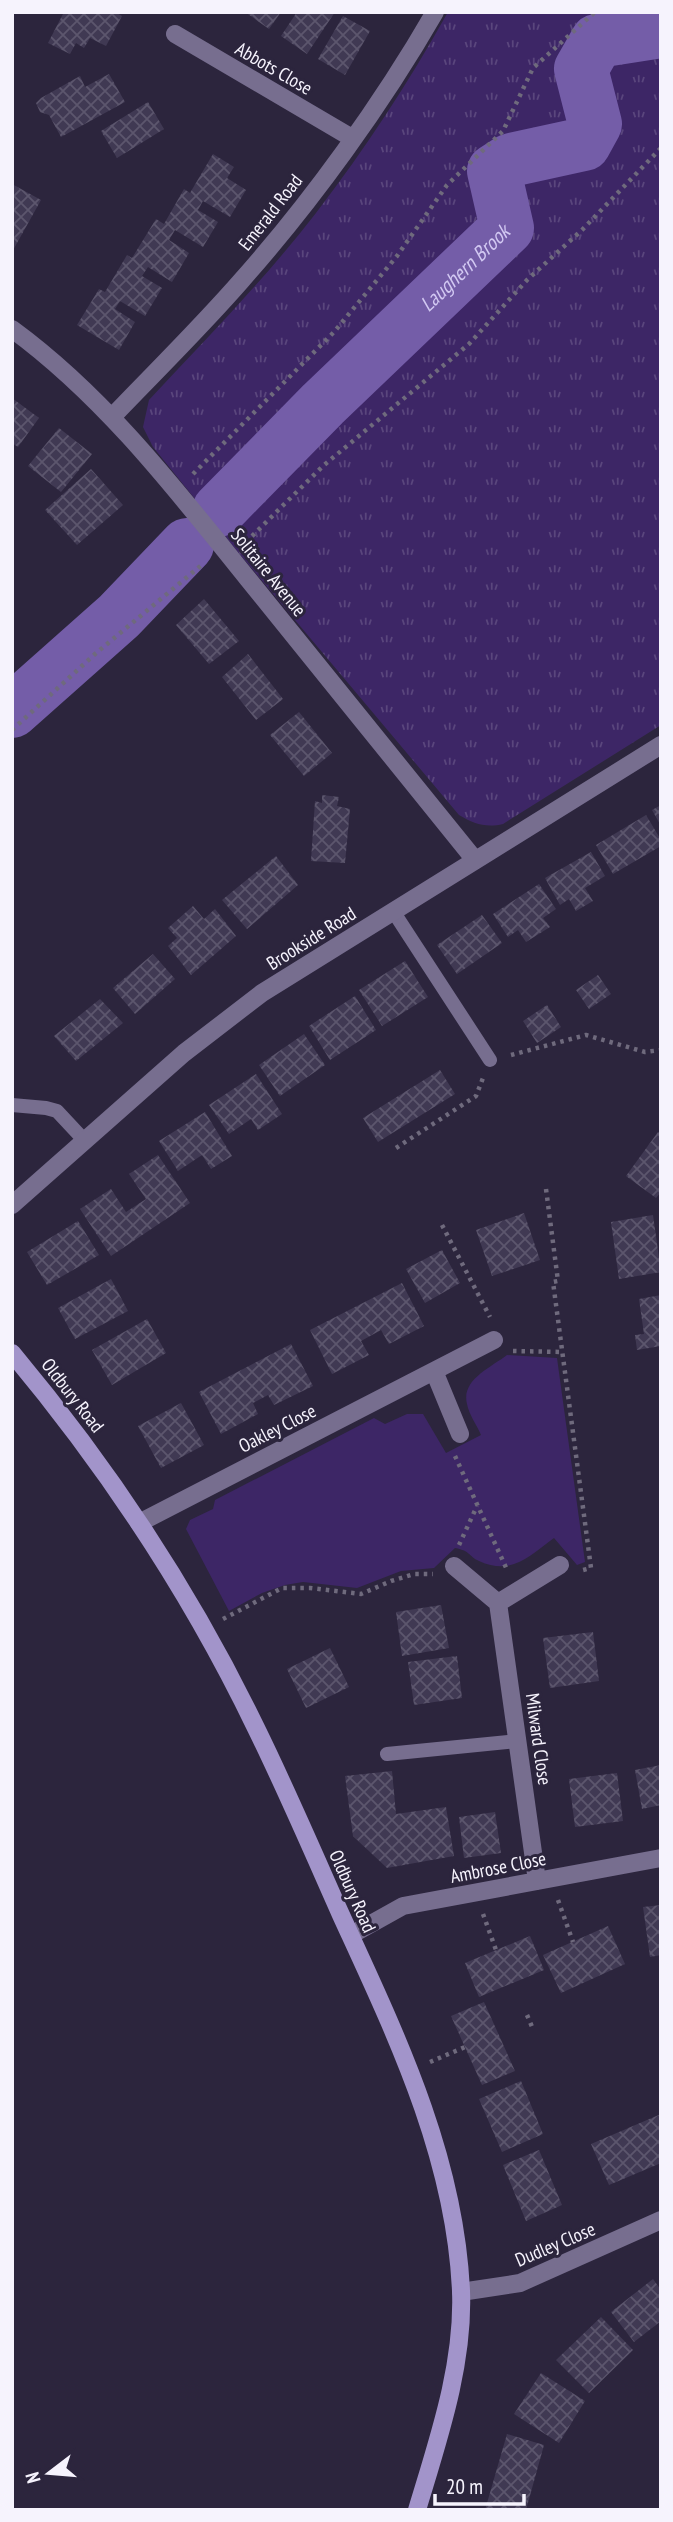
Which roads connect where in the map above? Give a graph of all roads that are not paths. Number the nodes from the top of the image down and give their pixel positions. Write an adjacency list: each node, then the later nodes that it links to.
1 (435, 12): 3 (street, Emerald Road)
2 (175, 34): 3 (street, Abbots Close)
3 (352, 138): 5 (street, Emerald Road)
4 (12, 329): 5 (street, Solitaire Avenue)
5 (112, 417): 7 (street, Solitaire Avenue)
6 (661, 745): 7 (street, Brookside Road)
7 (475, 860): 8 (street, Brookside Road)
8 (393, 911): 9 (lane); 11 (street, Brookside Road)
9 (490, 1060)
10 (12, 1105): 11 (lane)
11 (85, 1141): 12 (street, Brookside Road)
12 (12, 1205)
13 (495, 1334): 15 (street, Oakley Close)
14 (12, 1353): 17 (street, Oldbury Road)
15 (434, 1371): 16 (street); 17 (street, Oakley Close)
16 (460, 1434)
17 (139, 1523): 25 (street, Oldbury Road)
18 (450, 1564): 20 (street)
19 (560, 1565): 20 (street)
20 (498, 1603): 21 (street, Milward Close)
21 (518, 1741): 22 (lane); 24 (street, Milward Close)
22 (387, 1754)
23 (661, 1858): 24 (street, Ambrose Close)
24 (544, 1880): 25 (street, Ambrose Close)
25 (351, 1936): 27 (street, Oldbury Road)
26 (661, 2220): 27 (street, Dudley Close)
27 (461, 2292): 28 (street, Oldbury Road)
28 (417, 2510)

